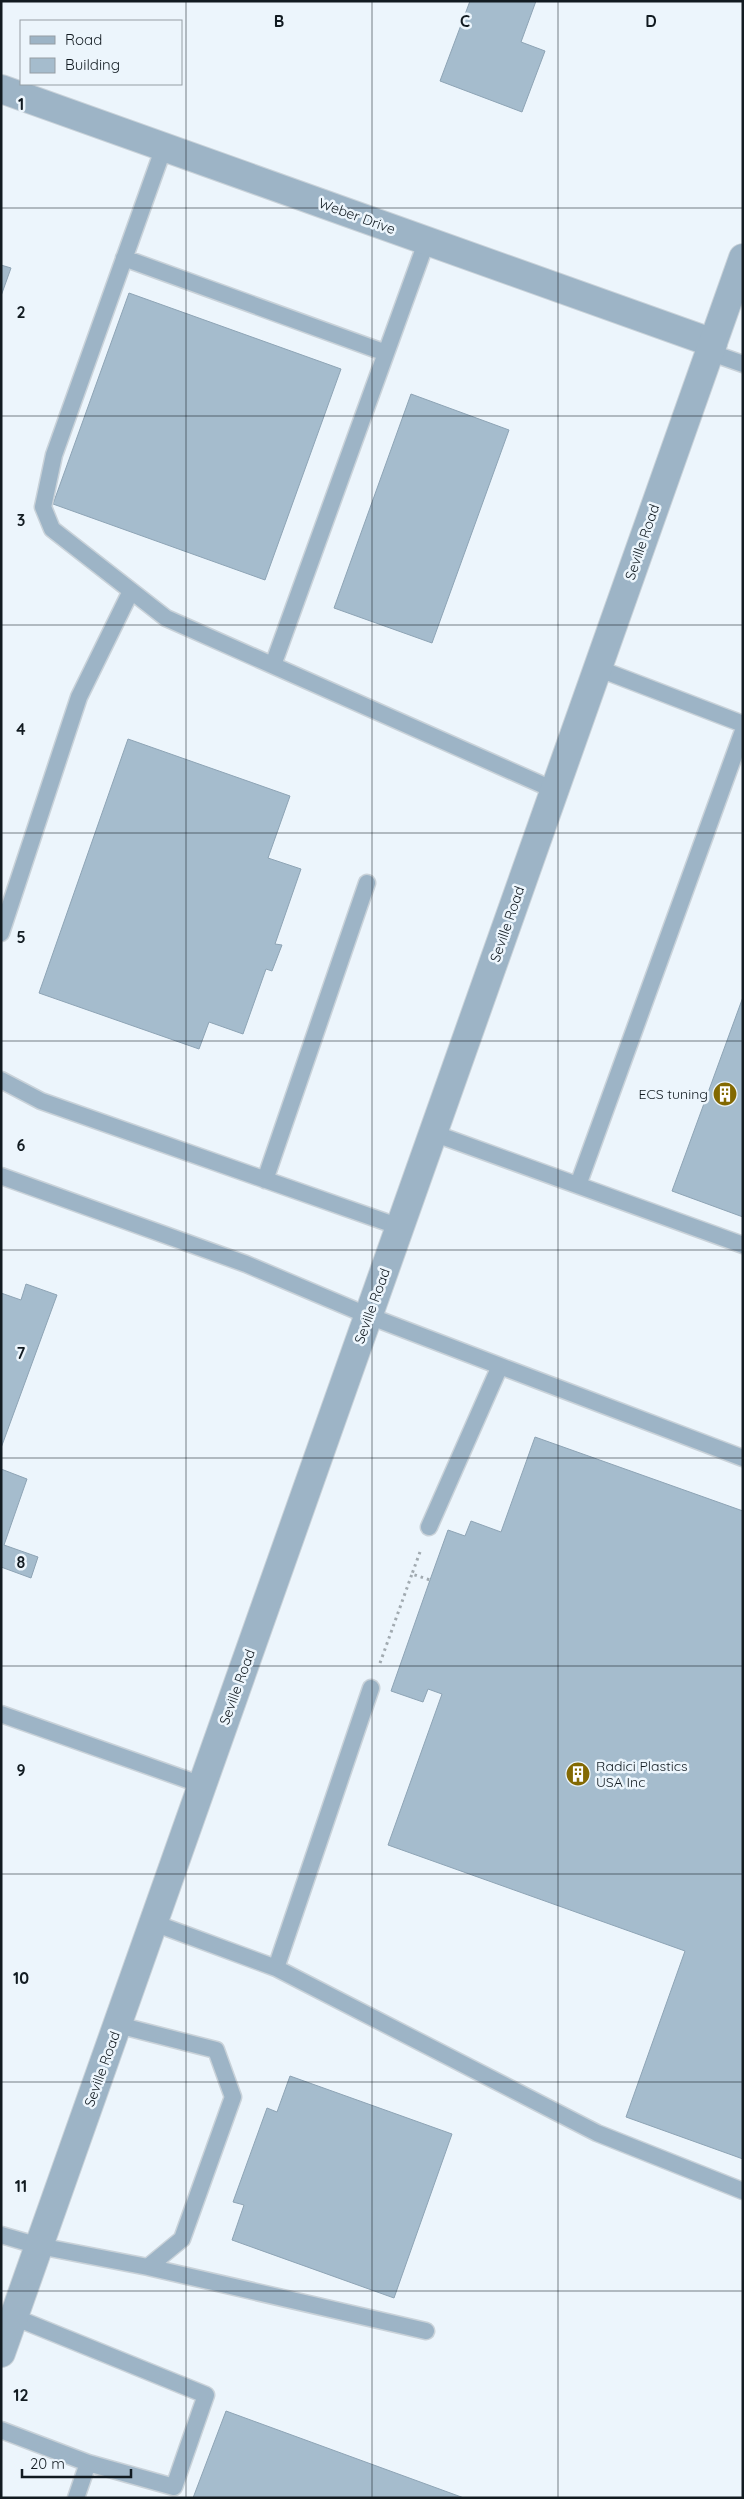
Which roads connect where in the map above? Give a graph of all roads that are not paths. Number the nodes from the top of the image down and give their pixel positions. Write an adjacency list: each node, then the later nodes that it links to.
1 (1, 89): 2 (street, Weber Drive)
2 (164, 147): 3 (street, Weber Drive); 4 (lane)
3 (427, 240): 6 (street, Weber Drive); 7 (lane)
4 (124, 258): 7 (lane); 9 (lane)
5 (743, 258): 6 (street, Seville Road)
6 (711, 347): 8 (lane); 11 (street, Seville Road)
7 (386, 353): 10 (lane)
8 (743, 364)
9 (131, 591): 10 (lane); 16 (lane)
10 (273, 665): 14 (lane)
11 (598, 668): 12 (lane); 14 (street, Seville Road)
12 (743, 724)
13 (743, 731): 21 (lane)
14 (554, 790): 18 (street, Seville Road)
15 (367, 883): 20 (lane)
16 (1, 933)
17 (1, 1080): 20 (lane)
18 (433, 1133): 21 (lane); 22 (street, Seville Road)
19 (1, 1176): 24 (lane)
20 (265, 1180): 22 (lane)
21 (578, 1185): 23 (lane)
22 (400, 1228): 24 (street, Seville Road)
23 (743, 1245)
24 (368, 1316): 25 (lane); 30 (street, Seville Road)
25 (500, 1366): 26 (lane); 27 (lane)
26 (743, 1458)
27 (429, 1527)
28 (371, 1688): 32 (lane)
29 (1, 1714): 30 (lane)
30 (202, 1785): 31 (street, Seville Road)
31 (154, 1923): 32 (lane); 33 (street, Seville Road)
32 (276, 1968): 34 (lane)
33 (118, 2025): 36 (street, Seville Road); 37 (lane)
34 (743, 2191)
35 (1, 2235): 36 (lane)
36 (39, 2246): 37 (lane); 38 (street, Seville Road)
37 (148, 2267): 39 (lane)
38 (14, 2317): 40 (street, Seville Road); 42 (lane)
39 (426, 2331)
40 (1, 2353)
41 (1, 2430): 42 (lane)
42 (88, 2463): 43 (lane)
43 (76, 2498)

